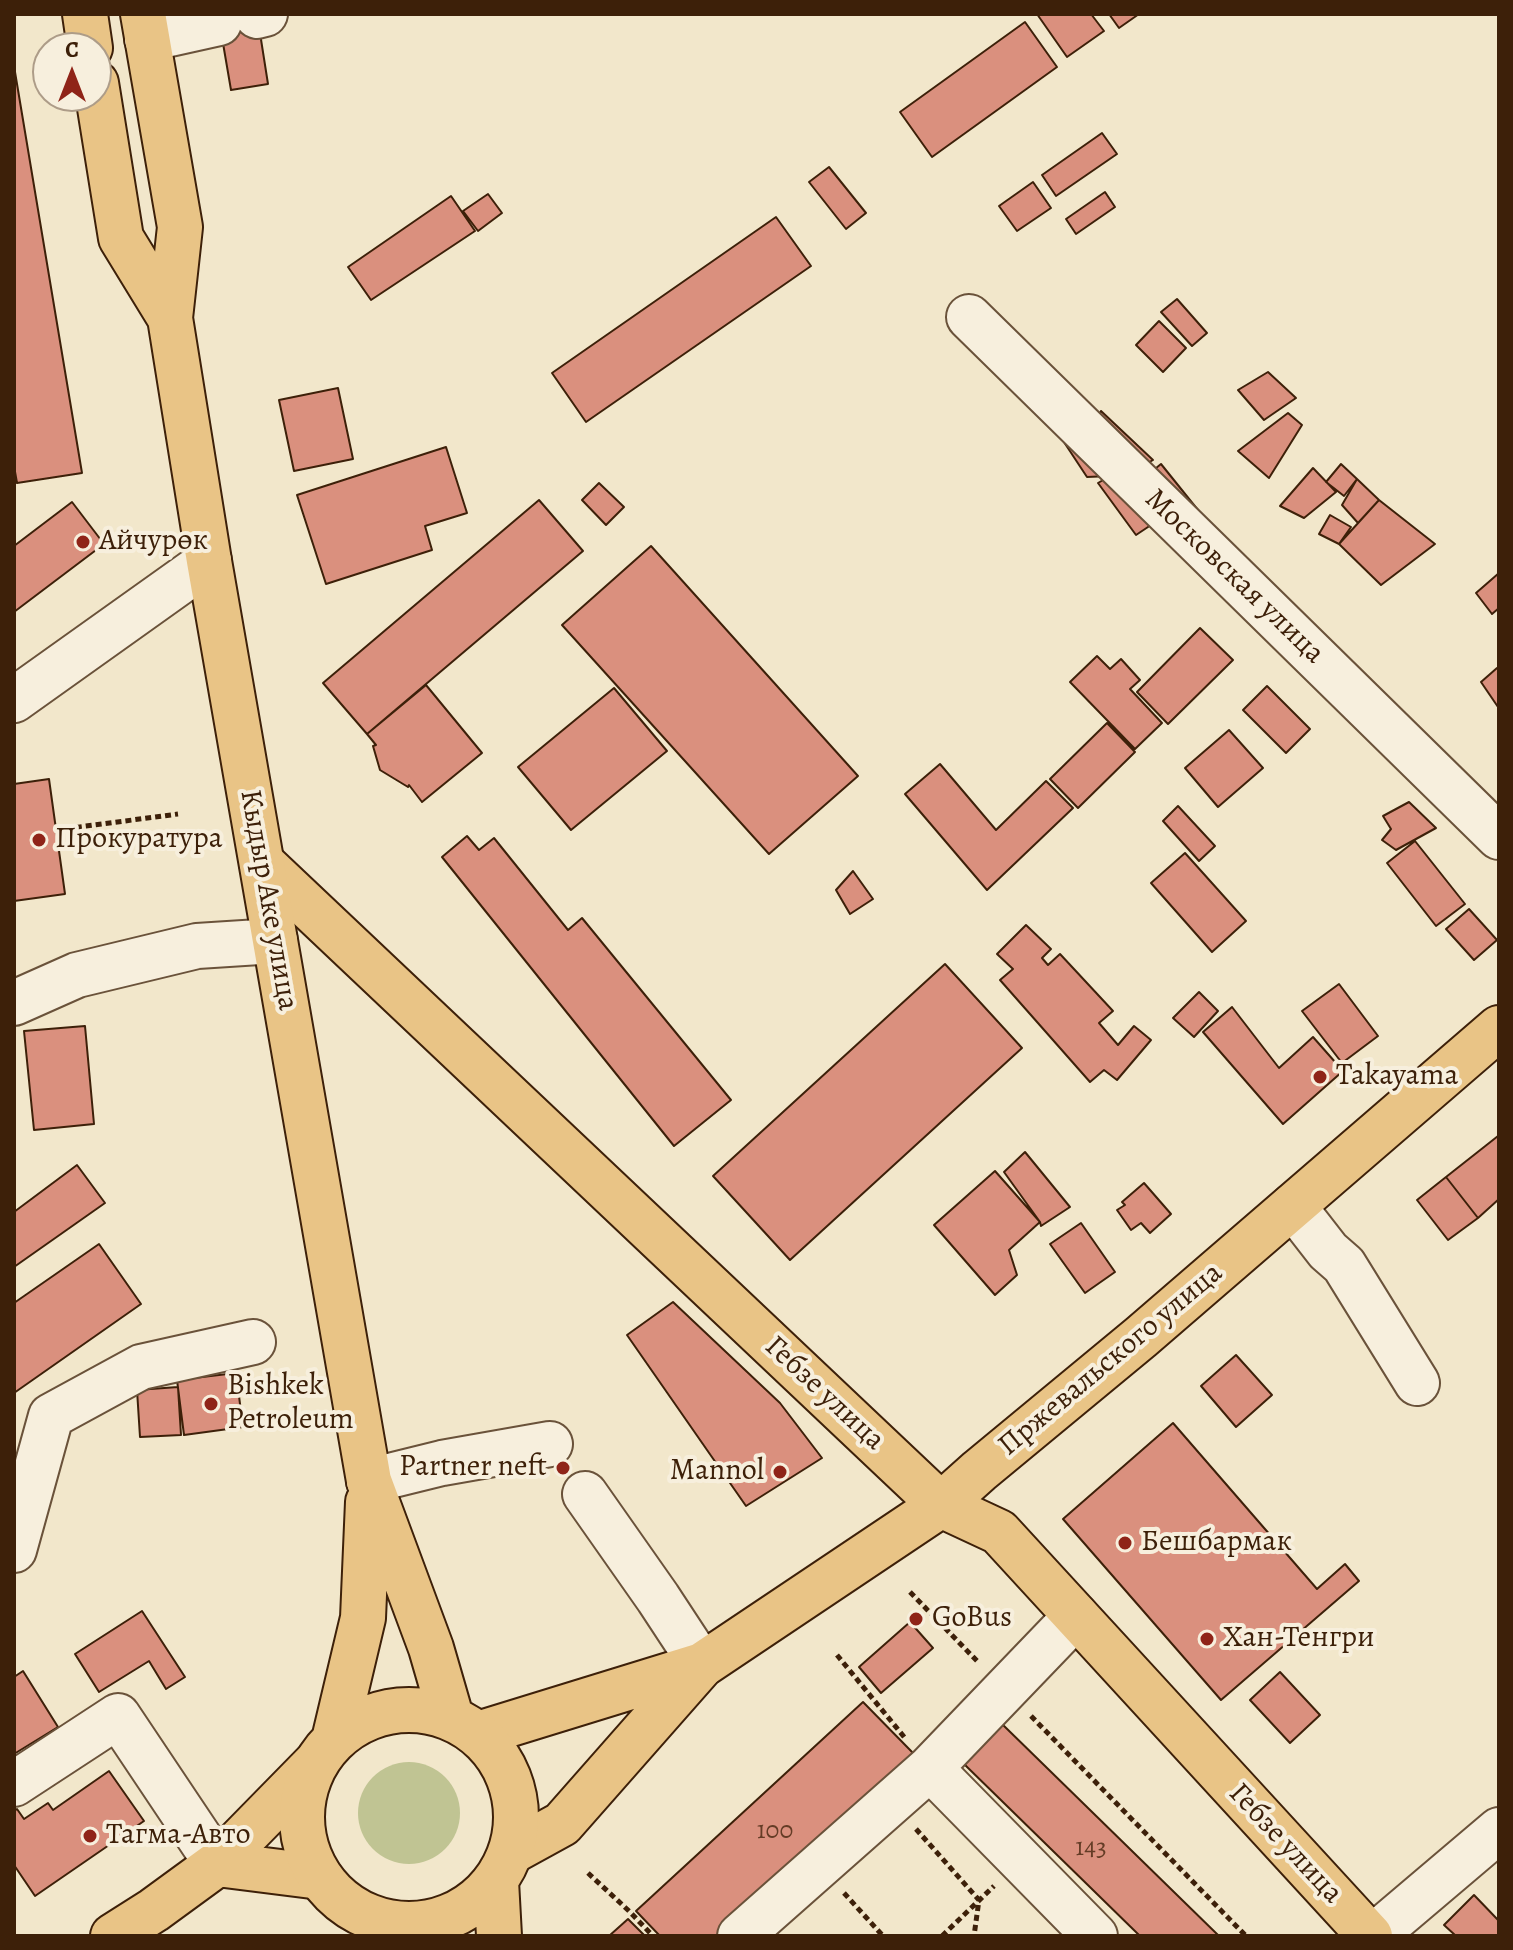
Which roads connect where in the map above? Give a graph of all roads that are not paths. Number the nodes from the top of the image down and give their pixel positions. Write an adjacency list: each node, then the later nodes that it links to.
1 (247, 18): 2 (street)
2 (145, 26): 5 (main road, Кыдыр Аке улица)
3 (101, 112): 5 (main road, Кыдыр Аке улица)
4 (969, 317): 8 (street, Московская улица)
5 (170, 318): 6 (main road, Кыдыр Аке улица)
6 (209, 561): 7 (street); 9 (main road, Кыдыр Аке улица)
7 (14, 700)
8 (1499, 837)
9 (262, 863): 10 (main road, Кыдыр Аке улица); 19 (main road, Гебзе улица)
10 (275, 941): 11 (street); 17 (main road, Кыдыр Аке улица)
11 (14, 1003)
12 (1499, 1028): 13 (main road, Пржевальского улица)
13 (1293, 1206): 15 (street); 19 (main road, Пржевальского улица)
14 (253, 1342): 20 (street)
15 (1417, 1383)
16 (550, 1444): 17 (street)
17 (369, 1481): 23 (main road, Кыдыр Аке улица); 24 (main road, Кыдыр Аке улица)
18 (585, 1494): 22 (street)
19 (941, 1505): 21 (main road, Гебзе улица); 22 (main road, Пржевальского улица)
20 (14, 1550)
21 (1076, 1616): 25 (street); 36 (main road, Гебзе улица)
22 (702, 1665): 23 (main road, Пржевальского улица); 29 (main road, Пржевальского улица)
23 (464, 1726): 24 (main road); 29 (main road)
24 (324, 1752): 28 (main road); 30 (main road)
25 (930, 1768): 34 (street); 35 (street)
26 (14, 1784): 28 (street)
27 (1499, 1830): 36 (street)
28 (217, 1864): 30 (main road); 31 (main road)
29 (504, 1867): 30 (main road); 33 (main road)
30 (329, 1888): 32 (main road)
31 (113, 1936)
32 (368, 1936)
33 (499, 1936)
34 (740, 1936)
35 (1095, 1936)
36 (1372, 1936)

